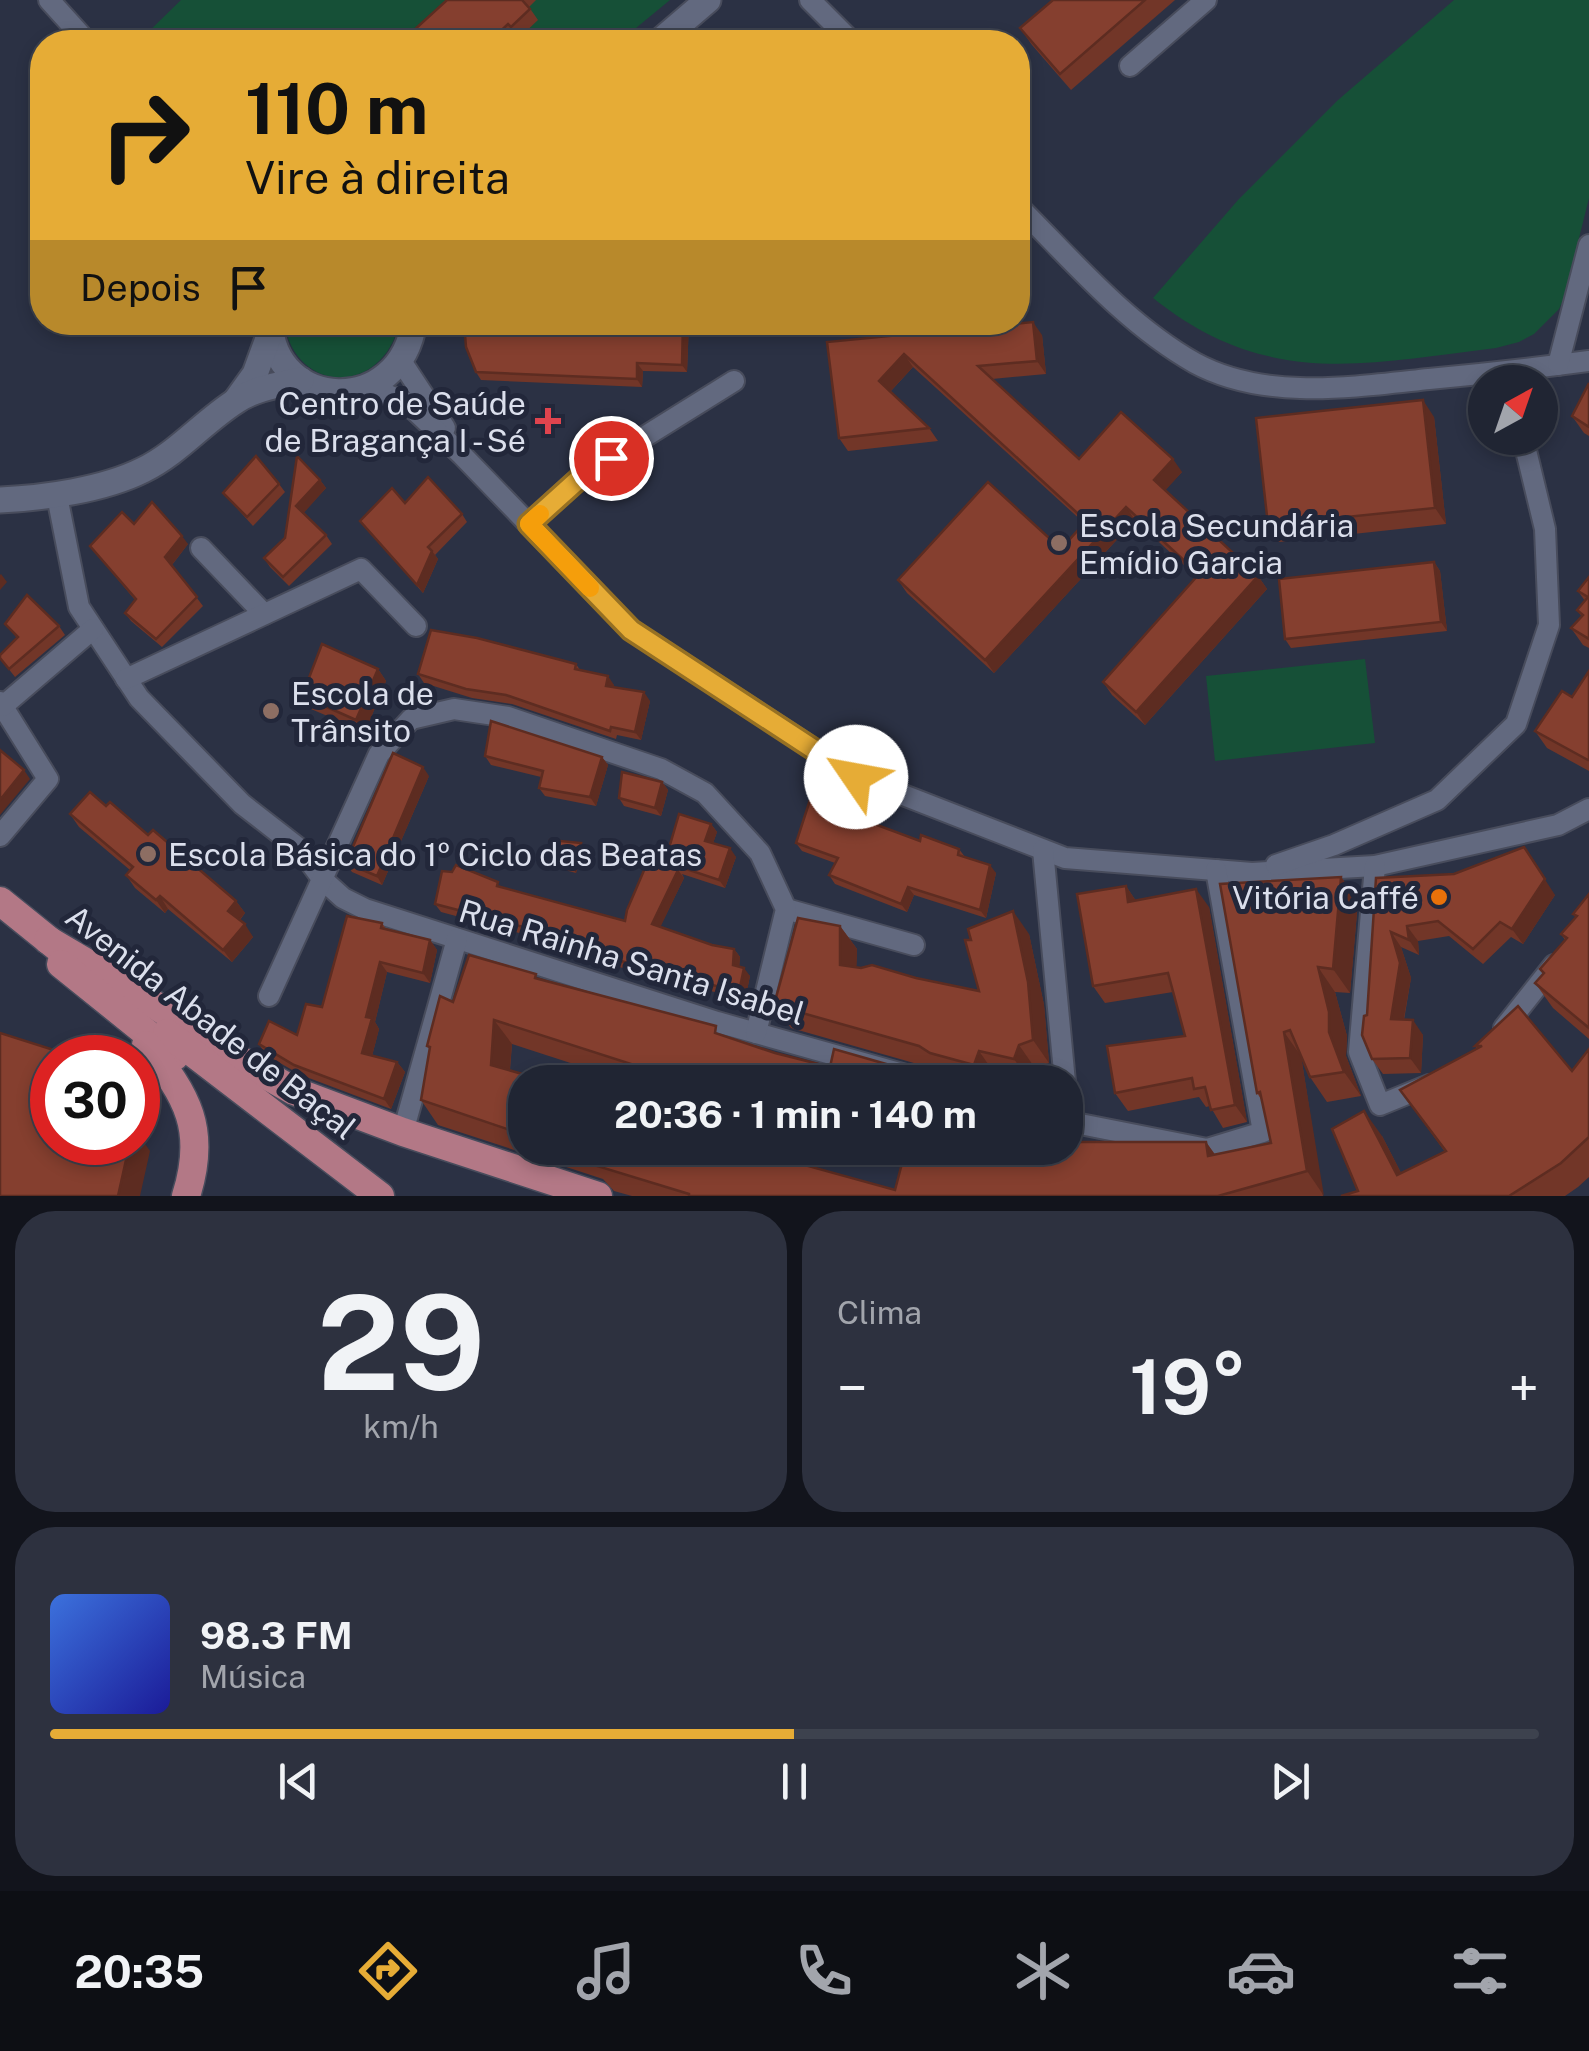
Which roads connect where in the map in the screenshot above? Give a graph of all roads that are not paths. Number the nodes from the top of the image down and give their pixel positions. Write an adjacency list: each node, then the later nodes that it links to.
1 (48, 0): 5 (street)
2 (708, 0): 6 (street)
3 (810, 0): 7 (street)
4 (1206, 0): 8 (street)
5 (75, 30)
6 (673, 30)
7 (840, 30)
8 (1130, 66)
9 (1030, 218): 18 (street)
10 (1589, 246): 16 (street)
11 (268, 335): 21 (street)
12 (272, 335): 17 (street)
13 (412, 335): 15 (street)
14 (1589, 361): 16 (street)
15 (402, 362): 20 (street); 22 (street)
16 (1558, 365)
17 (302, 380): 20 (street); 21 (street)
18 (1468, 380)
19 (734, 382): 26 (street)
20 (369, 387): 22 (street)
21 (237, 400): 24 (street)
22 (462, 455): 26 (street)
23 (1528, 455): 38 (street)
24 (56, 496): 25 (street); 30 (street, Rua Rainha Santa Isabel)
25 (0, 500)
26 (529, 524): 35 (street)
27 (201, 548): 28 (street)
28 (264, 614): 29 (street); 31 (street)
29 (416, 626)
30 (93, 629): 31 (street, Rua Rainha Santa Isabel); 32 (street)
31 (126, 679): 39 (street, Rua Rainha Santa Isabel)
32 (1, 704): 34 (street)
33 (1589, 809): 36 (street)
34 (0, 836)
35 (1043, 850): 37 (street); 52 (street)
36 (1375, 866): 38 (street); 53 (street)
37 (1216, 870): 38 (street); 54 (street)
38 (1252, 874)
39 (323, 880): 41 (street); 43 (street, Rua Rainha Santa Isabel); 48 (street)
40 (0, 901): 44 (main road, Avenida Abade de Baçal)
41 (786, 909): 46 (street); 49 (street)
42 (0, 918): 47 (main road, Avenida Abade de Baçal)
43 (457, 939): 49 (street, Rua Rainha Santa Isabel); 55 (street)
44 (48, 940): 55 (main road); 58 (main road, Avenida Abade de Baçal)
45 (1568, 945): 50 (street)
46 (914, 946)
47 (93, 990): 56 (main road); 57 (main road, Avenida Abade de Baçal)
48 (269, 996)
49 (756, 1033): 51 (street, Rua Rainha Santa Isabel)
50 (1491, 1040)
51 (870, 1065)
52 (1063, 1065)
53 (1453, 1070)
54 (1083, 1124)
55 (403, 1132): 59 (main road)
56 (186, 1196)
57 (354, 1196)
58 (380, 1196)
59 (598, 1196)

